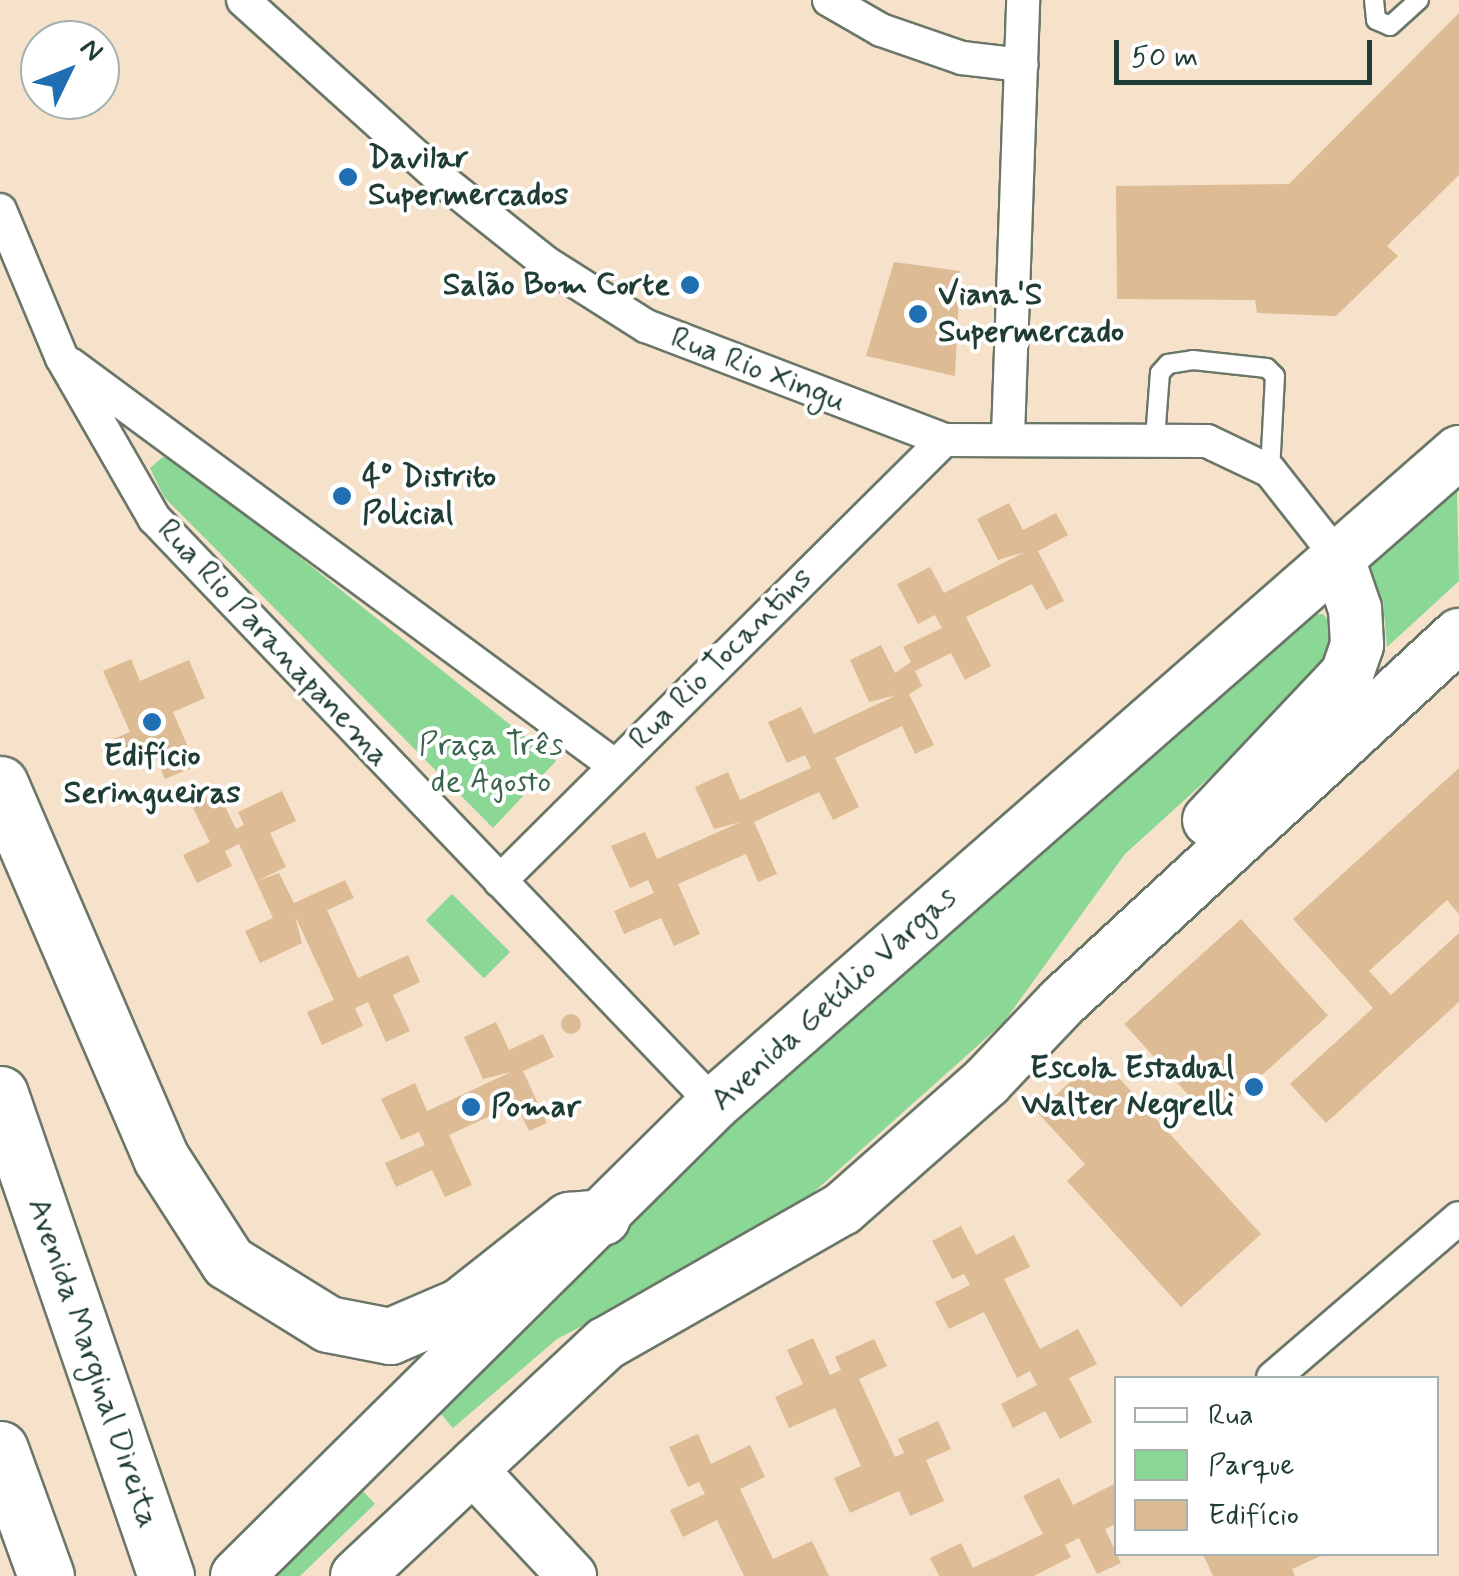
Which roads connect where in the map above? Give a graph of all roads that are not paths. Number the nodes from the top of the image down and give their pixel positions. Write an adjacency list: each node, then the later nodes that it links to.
1 (243, 0): 10 (street, Rua Rio Xingu)
2 (829, 0): 6 (street)
3 (1024, 0): 6 (street)
4 (1374, 0): 5 (lane)
5 (1419, 0)
6 (1022, 65): 9 (street)
7 (0, 210): 8 (street, Rua Rio Paranapanema)
8 (62, 358): 16 (street); 18 (street, Rua Rio Paranapanema)
9 (1008, 436): 10 (street, Rua Rio Xingu); 11 (street, Rua Rio Xingu)
10 (944, 440): 16 (street, Rua Rio Tocantins)
11 (1155, 440): 13 (street, Rua Rio Xingu); 13 (lane)
12 (1459, 452): 14 (main road, Avenida Getúlio Vargas)
13 (1270, 471): 14 (street, Rua Rio Xingu)
14 (1337, 556): 19 (main road); 21 (main road, Avenida Getúlio Vargas)
15 (1459, 635): 19 (main road)
16 (614, 765): 18 (street, Rua Rio Tocantins)
17 (0, 784): 22 (highway)
18 (500, 880): 21 (street, Rua Rio Paranapanema)
19 (1062, 1002): 26 (main road)
20 (0, 1094): 28 (highway, Avenida Marginal Direita)
21 (714, 1104): 22 (main road, Avenida Getúlio Vargas)
22 (602, 1217): 29 (main road, Avenida Getúlio Vargas)
23 (1459, 1218): 24 (street)
24 (1276, 1376)
25 (0, 1449): 27 (highway)
26 (471, 1468): 30 (main road); 31 (main road)
27 (46, 1576)
28 (166, 1576)
29 (236, 1576)
30 (357, 1576)
31 (572, 1576)

